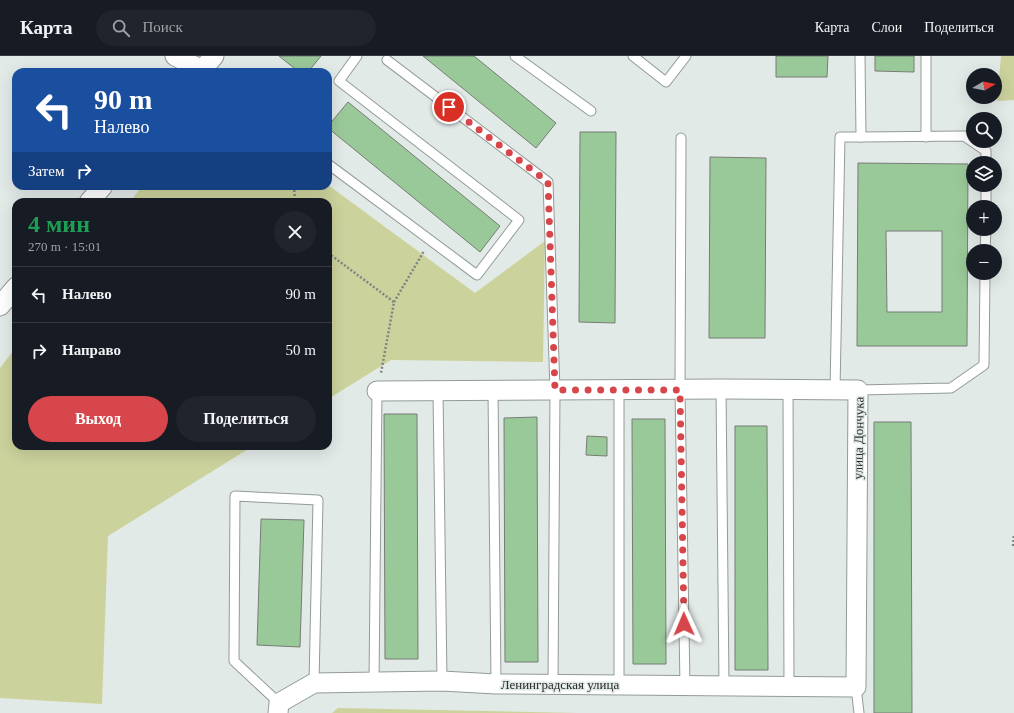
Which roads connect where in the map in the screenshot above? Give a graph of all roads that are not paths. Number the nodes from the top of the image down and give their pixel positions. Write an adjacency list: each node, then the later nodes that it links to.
1 (175, 56): 9 (street)
2 (356, 56): 15 (lane)
3 (515, 56): 10 (lane)
4 (633, 56): 5 (lane)
5 (686, 56)
6 (860, 56): 11 (lane)
7 (926, 56): 12 (lane)
8 (387, 60): 25 (lane)
9 (206, 67)
10 (591, 111)
11 (861, 137): 12 (lane); 28 (lane)
12 (926, 137): 14 (lane)
13 (681, 138): 27 (lane)
14 (986, 156)
15 (332, 167)
16 (100, 190): 17 (street)
17 (92, 198)
18 (985, 280): 29 (lane, улица Дончука)
19 (12, 292): 20 (street)
20 (0, 306)
21 (721, 389): 22 (street); 27 (street); 38 (lane)
22 (788, 389): 28 (street); 39 (lane)
23 (438, 390): 24 (street); 30 (street); 31 (lane)
24 (493, 390): 25 (street); 34 (lane)
25 (555, 390): 26 (street); 35 (lane)
26 (619, 390): 27 (street); 36 (lane)
27 (680, 390): 37 (lane)
28 (835, 390): 29 (street)
29 (858, 390): 40 (street, улица Дончука)
30 (377, 391): 32 (lane)
31 (442, 681): 32 (street, Ленинградская улица); 34 (street, Ленинградская улица)
32 (374, 682): 33 (street, Ленинградская улица)
33 (314, 683): 41 (street, Ленинградская улица); 41 (lane)
34 (496, 684): 35 (street, Ленинградская улица)
35 (553, 684): 36 (street, Ленинградская улица)
36 (619, 684): 37 (street, Ленинградская улица)
37 (685, 686): 38 (street, Ленинградская улица)
38 (724, 686): 39 (street, Ленинградская улица)
39 (789, 687): 40 (street, Ленинградская улица)
40 (856, 687): 42 (lane)
41 (278, 708)
42 (859, 713)

